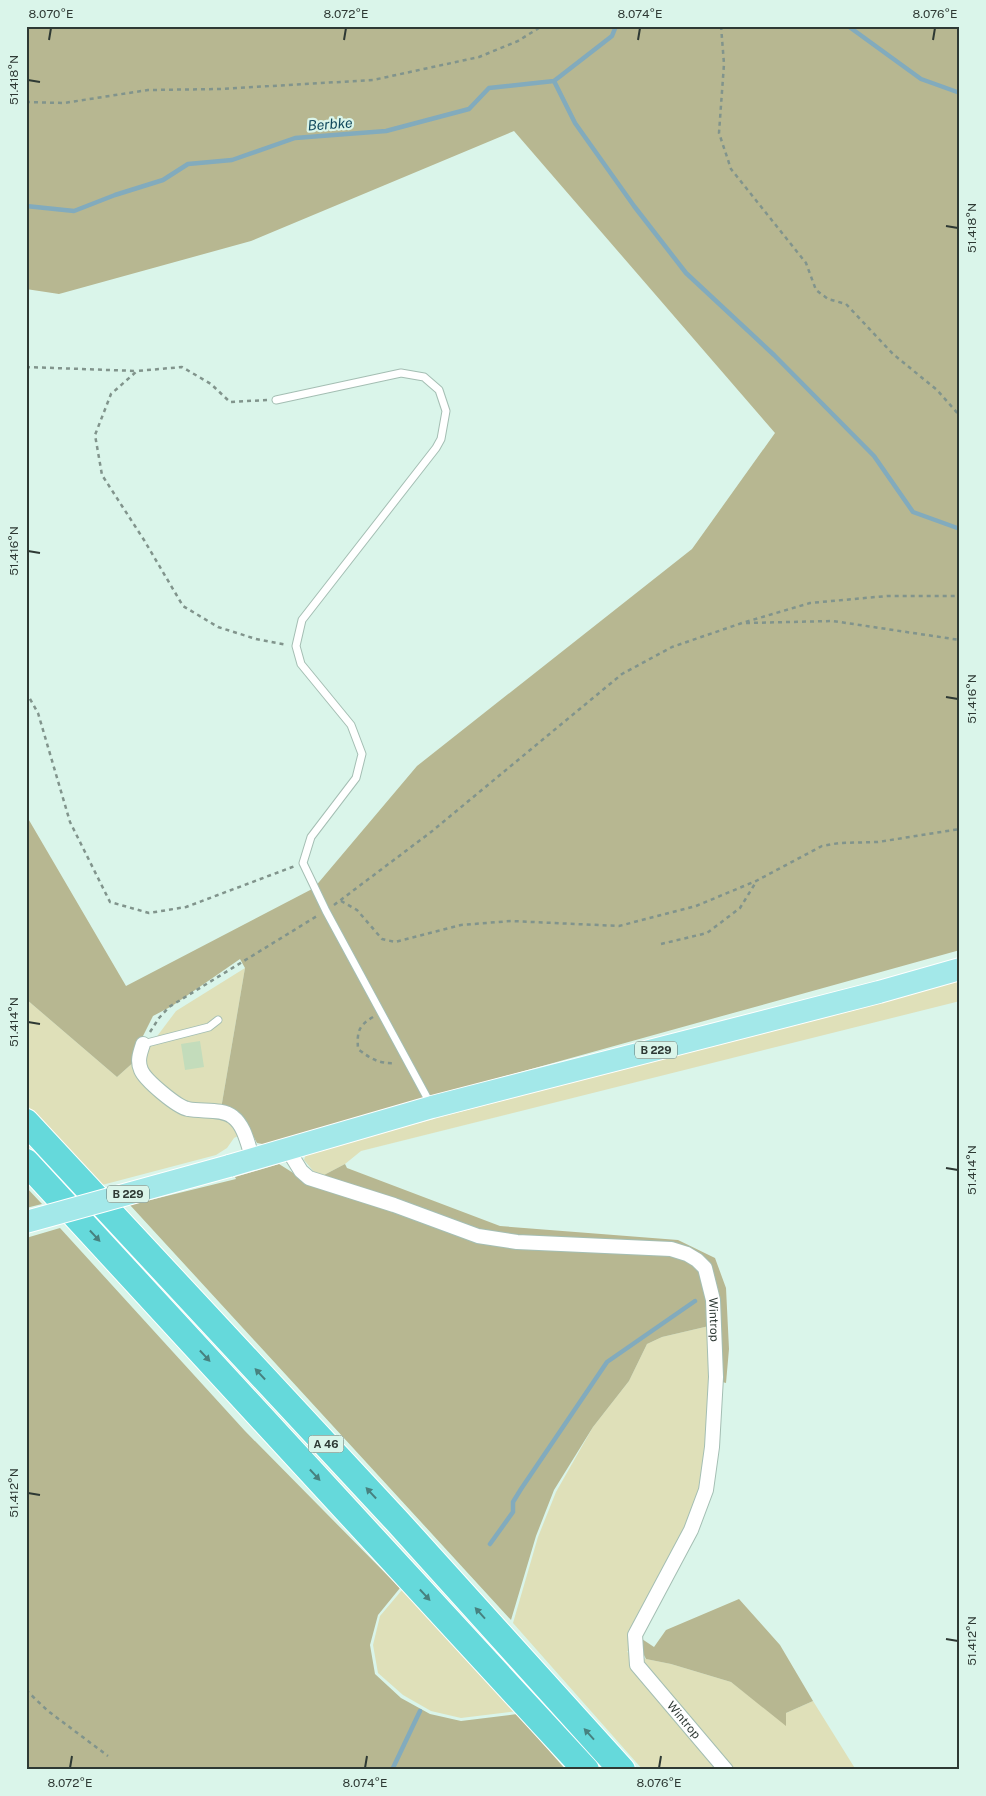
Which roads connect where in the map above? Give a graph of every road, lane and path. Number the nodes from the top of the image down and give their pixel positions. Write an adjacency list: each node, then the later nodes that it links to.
1 (542, 26): 3 (path)
2 (721, 26): 7 (path)
3 (26, 102)
4 (26, 368): 5 (path)
5 (137, 371): 6 (path); 11 (path)
6 (276, 400): 11 (lane)
7 (960, 416)
8 (960, 596): 9 (path)
9 (742, 623): 10 (path); 15 (path)
10 (960, 640)
11 (296, 646): 14 (lane)
12 (26, 692): 14 (path)
13 (960, 829): 15 (path)
14 (303, 863): 19 (lane)
15 (756, 881): 17 (path)
16 (318, 916): 21 (path)
17 (661, 944)
18 (960, 970): 23 (main road, B 229)
19 (381, 1012): 22 (lane); 22 (path)
20 (218, 1020): 21 (lane)
21 (143, 1044): 26 (street)
22 (408, 1062): 23 (lane)
23 (432, 1107): 25 (main road, B 229)
24 (26, 1122): 32 (highway, A 46, one-way to 24)
25 (288, 1150): 26 (main road, B 229); 33 (street, Wintrop)
26 (254, 1159): 28 (main road, B 229, bridge)
27 (26, 1162): 31 (highway, A 46, one-way to 31)
28 (26, 1222)
29 (26, 1690): 30 (path)
30 (108, 1756)
31 (586, 1770)
32 (622, 1770)
33 (726, 1770)

